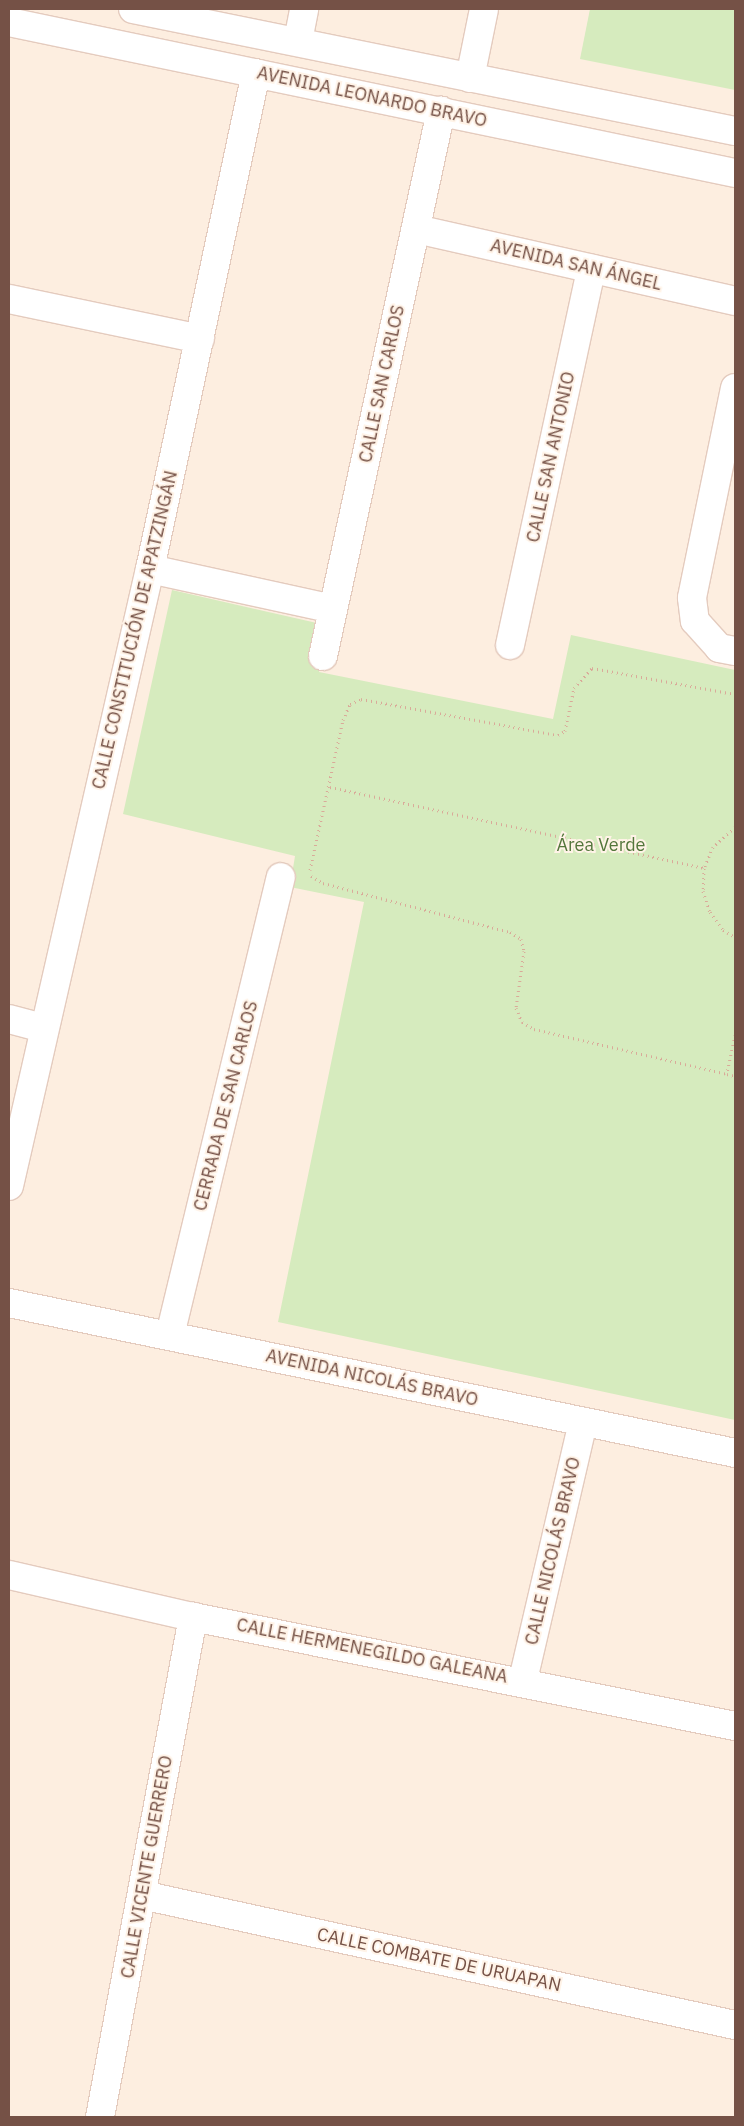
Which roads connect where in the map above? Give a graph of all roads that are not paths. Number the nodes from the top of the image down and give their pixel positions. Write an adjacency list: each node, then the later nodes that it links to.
1 (133, 9): 5 (street)
2 (304, 9): 5 (street)
3 (484, 9): 7 (street)
4 (9, 22): 6 (street, AVENIDA LEONARDO BRAVO)
5 (298, 41): 7 (street)
6 (256, 73): 8 (street, AVENIDA LEONARDO BRAVO); 15 (street, CALLE CONSTITUCIÓN DE APATZINGÁN)
7 (470, 78): 9 (street)
8 (441, 112): 10 (street, AVENIDA LEONARDO BRAVO); 11 (street, CALLE SAN CARLOS)
9 (735, 131)
10 (735, 173)
11 (416, 229): 12 (street, AVENIDA SAN ÁNGEL); 18 (street, CALLE SAN CARLOS)
12 (591, 269): 14 (street, AVENIDA SAN ÁNGEL); 19 (street, CALLE SAN ANTONIO)
13 (9, 299): 15 (street)
14 (735, 301)
15 (200, 339): 17 (street, CALLE CONSTITUCIÓN DE APATZINGÁN)
16 (735, 388): 20 (street)
17 (150, 569): 18 (street); 24 (street, CALLE CONSTITUCIÓN DE APATZINGÁN)
18 (333, 609): 21 (street, CALLE SAN CARLOS)
19 (510, 645)
20 (735, 651)
21 (323, 656)
22 (281, 877): 27 (street, CERRADA DE SAN CARLOS)
23 (9, 1019): 24 (street)
24 (43, 1028): 25 (street, CALLE CONSTITUCIÓN DE APATZINGÁN)
25 (9, 1186)
26 (9, 1302): 27 (street, AVENIDA NICOLÁS BRAVO)
27 (170, 1335): 28 (street, AVENIDA NICOLÁS BRAVO)
28 (583, 1422): 29 (street, AVENIDA NICOLÁS BRAVO); 32 (street, CALLE NICOLÁS BRAVO)
29 (735, 1453)
30 (9, 1575): 31 (street, CALLE HERMENEGILDO GALEANA)
31 (193, 1617): 32 (street, CALLE HERMENEGILDO GALEANA); 34 (street, CALLE VICENTE GUERRERO)
32 (523, 1680): 33 (street, CALLE HERMENEGILDO GALEANA)
33 (735, 1726)
34 (142, 1895): 35 (street, CALLE COMBATE DE URUAPAN); 36 (street, CALLE VICENTE GUERRERO)
35 (735, 2025)
36 (100, 2117)

